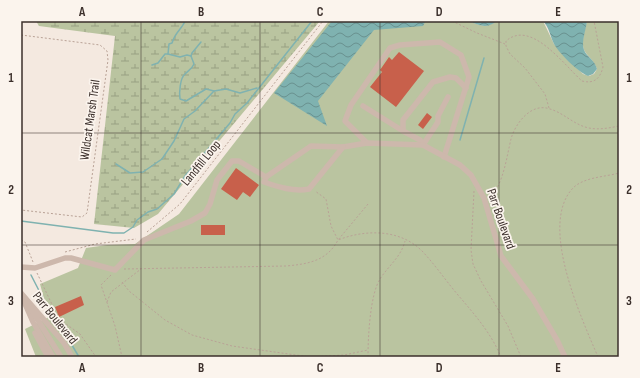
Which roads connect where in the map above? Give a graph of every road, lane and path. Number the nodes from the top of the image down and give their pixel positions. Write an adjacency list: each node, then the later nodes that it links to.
1 (323, 21): 23 (path, Landfill Loop)
2 (452, 21): 5 (path)
3 (594, 21): 5 (path)
4 (21, 35): 22 (path, Wildcat Marsh Trail)
5 (506, 45): 9 (path)
6 (466, 88): 11 (lane); 12 (lane); 15 (lane)
7 (448, 96): 13 (lane)
8 (363, 106): 11 (lane)
9 (549, 108): 10 (path); 20 (path)
10 (619, 126)
11 (403, 130): 13 (lane)
12 (367, 143): 13 (lane, Parr Boulevard); 14 (lane, Parr Boulevard)
13 (423, 145): 15 (lane, Parr Boulevard)
14 (343, 147): 17 (lane, Parr Boulevard); 19 (lane)
15 (444, 157): 18 (lane, Parr Boulevard)
16 (619, 173): 48 (path)
17 (266, 177): 19 (lane); 32 (lane)
18 (476, 183): 20 (lane, Parr Boulevard); 46 (path)
19 (309, 189): 26 (path)
20 (484, 198): 47 (lane, Parr Boulevard)
21 (368, 204): 26 (path)
22 (21, 210)
23 (142, 236)
24 (138, 238): 28 (path)
25 (21, 240): 30 (path)
26 (338, 240): 27 (path); 31 (path)
27 (406, 240): 36 (path); 45 (path)
28 (58, 261): 30 (lane); 32 (lane)
29 (21, 267): 30 (lane)
30 (35, 268): 42 (path)
31 (142, 268): 32 (path); 33 (path)
32 (115, 270): 35 (path)
33 (122, 282): 35 (path); 36 (path)
34 (21, 294): 37 (lane, Parr Boulevard); 38 (lane); 39 (lane); 40 (lane); 41 (lane, Parr Boulevard)
35 (107, 303): 43 (path)
36 (368, 350): 44 (path)
37 (48, 357)
38 (53, 357)
39 (61, 357)
40 (67, 357)
41 (72, 357)
42 (96, 357)
43 (122, 357)
44 (368, 357)
45 (501, 357)
46 (521, 357)
47 (565, 357)
48 (598, 357)

